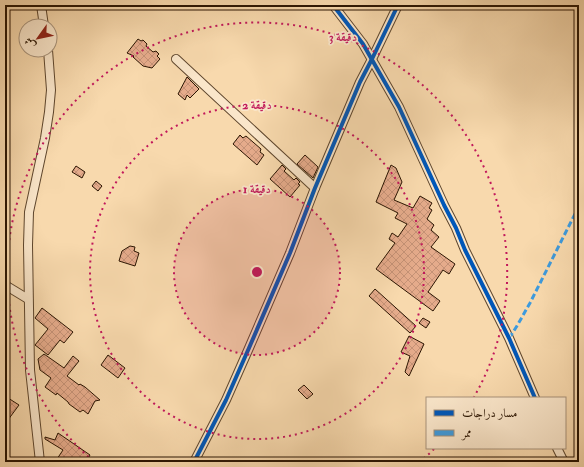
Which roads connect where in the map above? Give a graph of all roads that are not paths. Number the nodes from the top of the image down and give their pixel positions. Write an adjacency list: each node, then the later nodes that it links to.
1 (41, 5): 4 (street)
2 (333, 5): 7 (street)
3 (398, 5): 7 (street)
4 (43, 18)
5 (49, 58): 10 (street)
6 (176, 59): 8 (street)
7 (372, 59): 8 (street); 11 (street)
8 (315, 188): 14 (street)
9 (5, 285): 10 (street)
10 (28, 300): 13 (street)
11 (535, 397)
12 (558, 449): 15 (street)
13 (40, 462)
14 (194, 462)
15 (564, 462)

